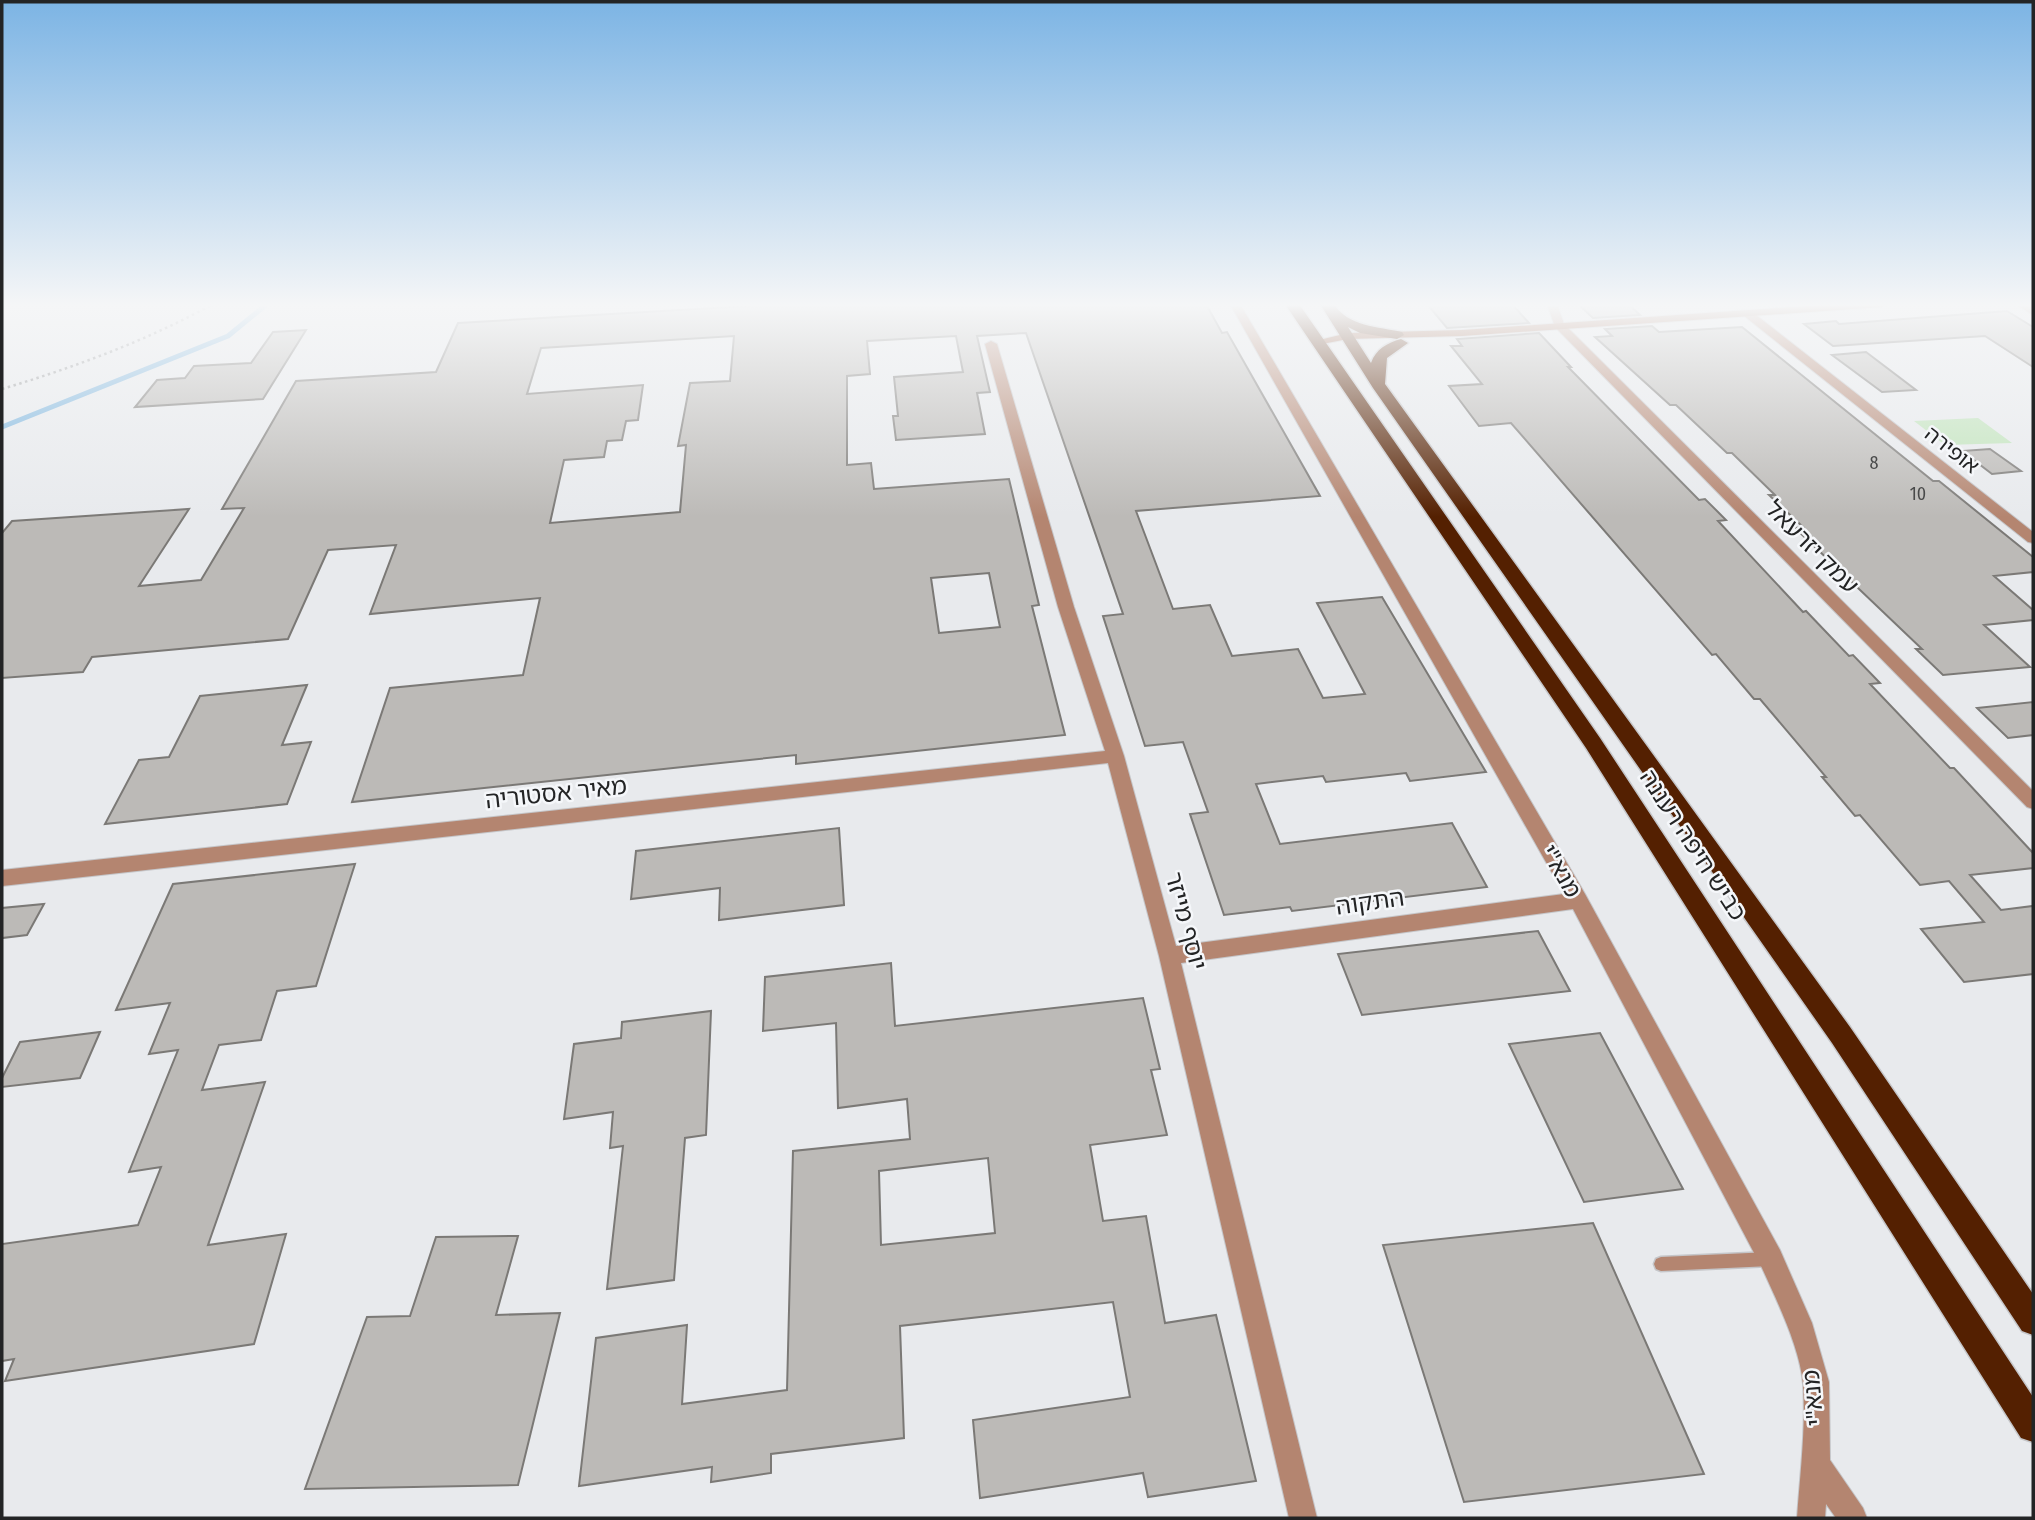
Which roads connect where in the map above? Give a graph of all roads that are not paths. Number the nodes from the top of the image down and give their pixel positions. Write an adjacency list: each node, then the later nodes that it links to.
1 (1000, 375): 10 (street, יוסף מייזר)
2 (1276, 375): 13 (street, מנא"י)
3 (1340, 375): 18 (highway, כביש חיפה רעננה)
4 (1372, 375): 8 (highway, כביש חיפה רעננה)
5 (1377, 375): 8 (highway)
6 (1609, 375): 11 (street, עמק יזרעאל)
7 (1825, 375): 9 (street, אופירה)
8 (1378, 385): 17 (highway, כביש חיפה רעננה)
9 (2033, 539)
10 (1115, 756): 12 (street, מאיר אסטוריה); 14 (street, יוסף מייזר)
11 (2033, 802)
12 (2, 878)
13 (1578, 900): 14 (street, התקוה); 15 (street, מנא"י)
14 (1169, 956): 21 (street, יוסף מייזר)
15 (1771, 1259): 16 (lane); 20 (street, מנא"י)
16 (1661, 1265)
17 (2033, 1320)
18 (2028, 1417): 19 (highway, כביש חיפה רעננה)
19 (2033, 1442)
20 (1816, 1464): 22 (street, מנא"י); 23 (street)
21 (1303, 1518)
22 (1811, 1518)
23 (1853, 1518)

